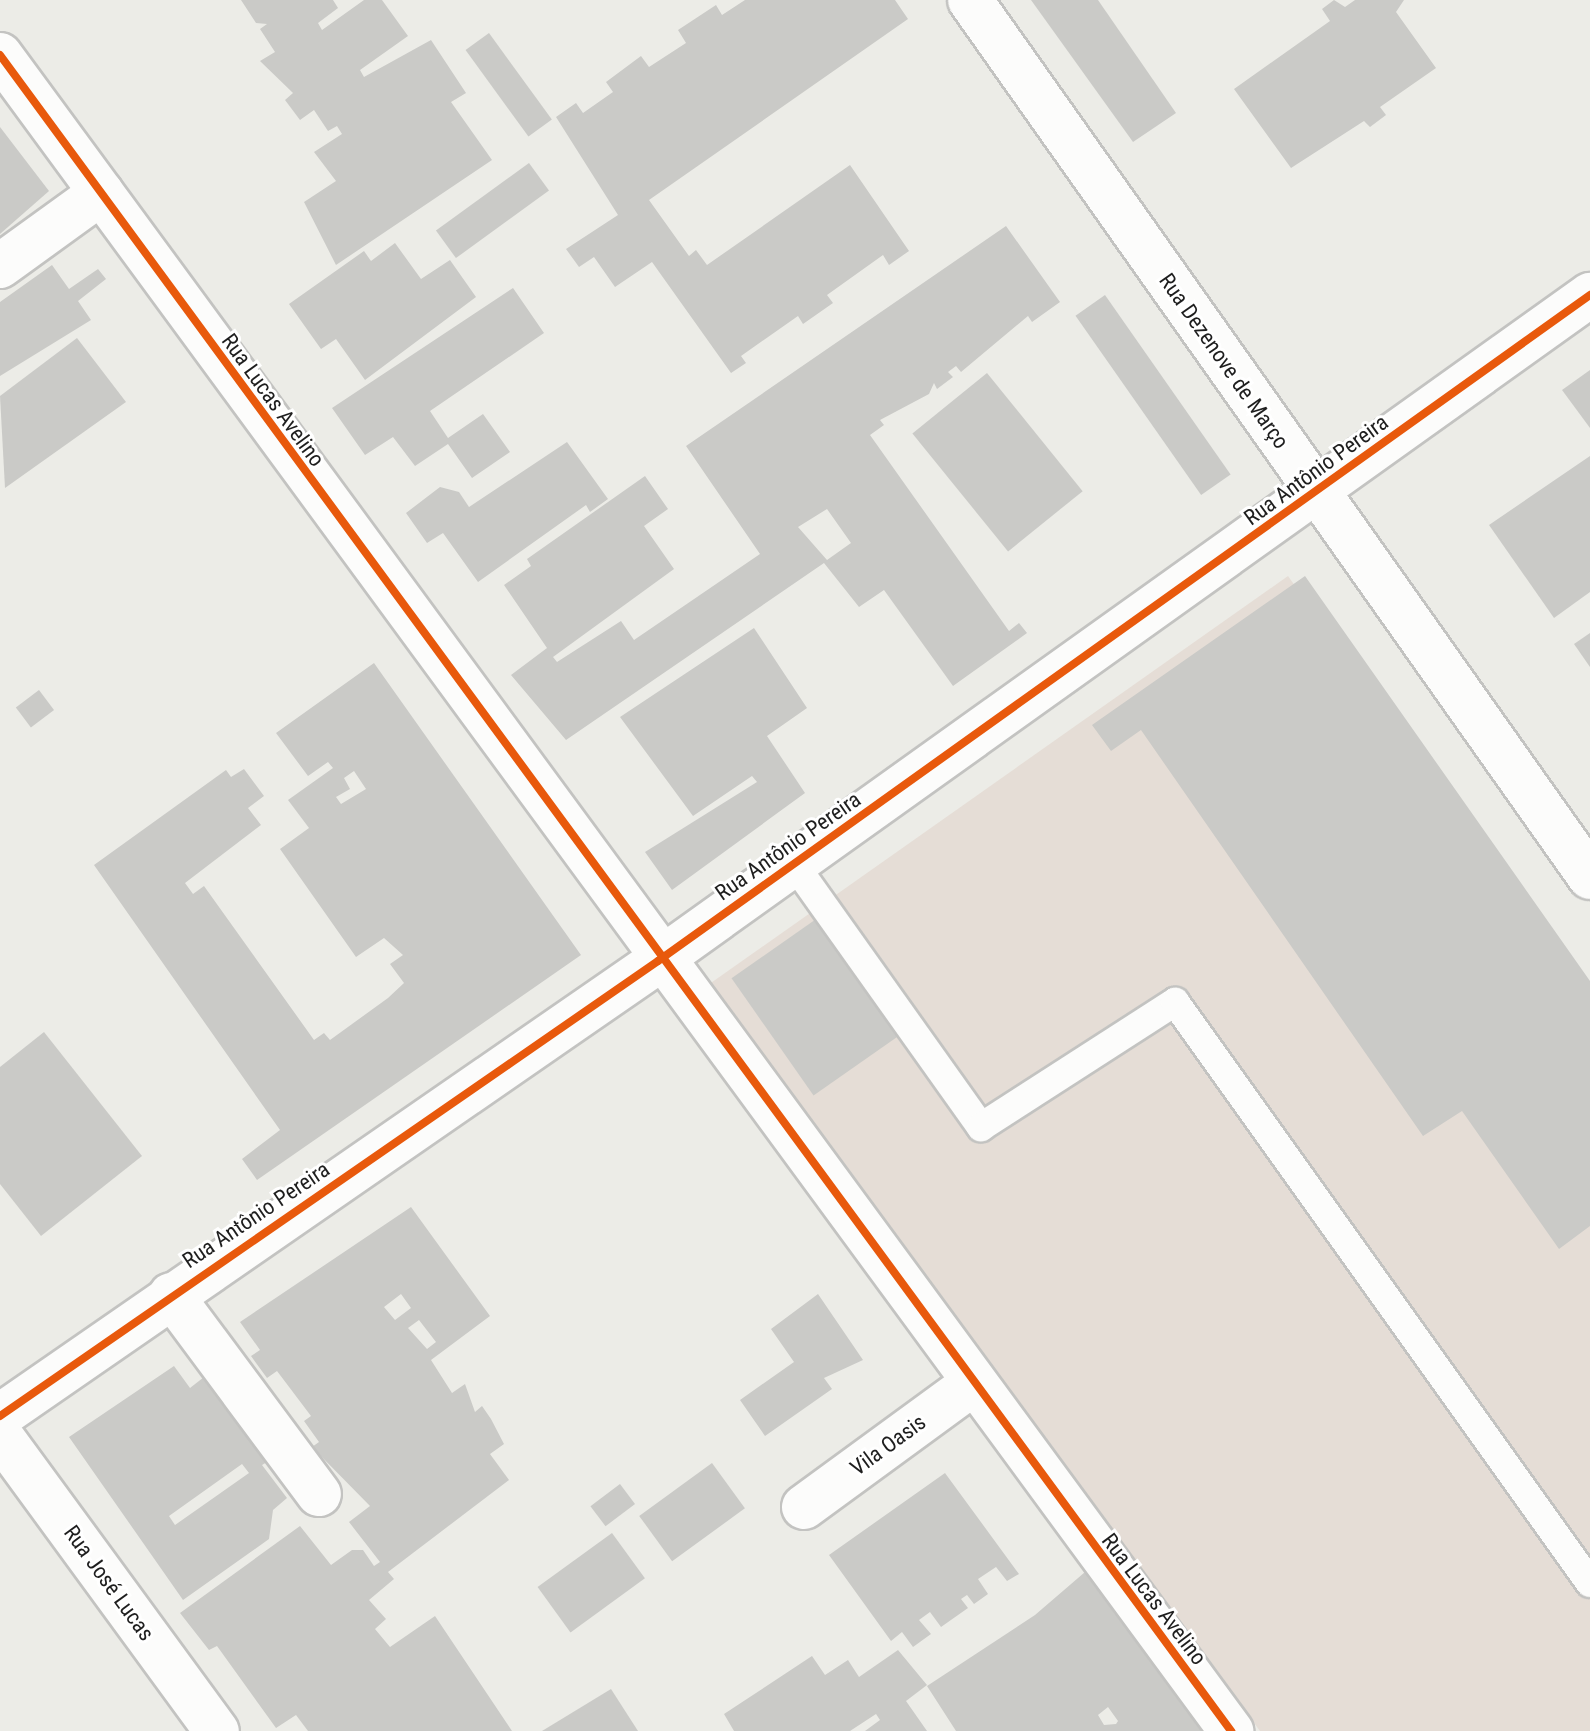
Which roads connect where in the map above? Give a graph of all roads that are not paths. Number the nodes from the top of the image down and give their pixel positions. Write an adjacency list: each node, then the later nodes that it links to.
1 (970, 0): 6 (street, Rua Dezenove de Março)
2 (0, 55): 3 (street, Rua Lucas Avelino)
3 (101, 193): 4 (street); 9 (street, Rua Lucas Avelino)
4 (0, 266)
5 (1590, 295): 6 (street, Rua Antônio Pereira)
6 (1317, 493): 7 (street, Rua Antônio Pereira); 8 (street, Rua Dezenove de Março)
7 (794, 864): 9 (street, Rua Antônio Pereira); 16 (lane)
8 (1590, 877)
9 (658, 961): 10 (street, Rua Antônio Pereira); 11 (street, Rua Lucas Avelino)
10 (171, 1295): 12 (street, Rua Antônio Pereira); 14 (street)
11 (972, 1384): 15 (street, Vila Oasis); 18 (street, Rua Lucas Avelino)
12 (0, 1416)
13 (0, 1435): 17 (street, Rua José Lucas)
14 (319, 1494)
15 (804, 1507)
16 (1590, 1583)
17 (217, 1731)
18 (1231, 1731)

